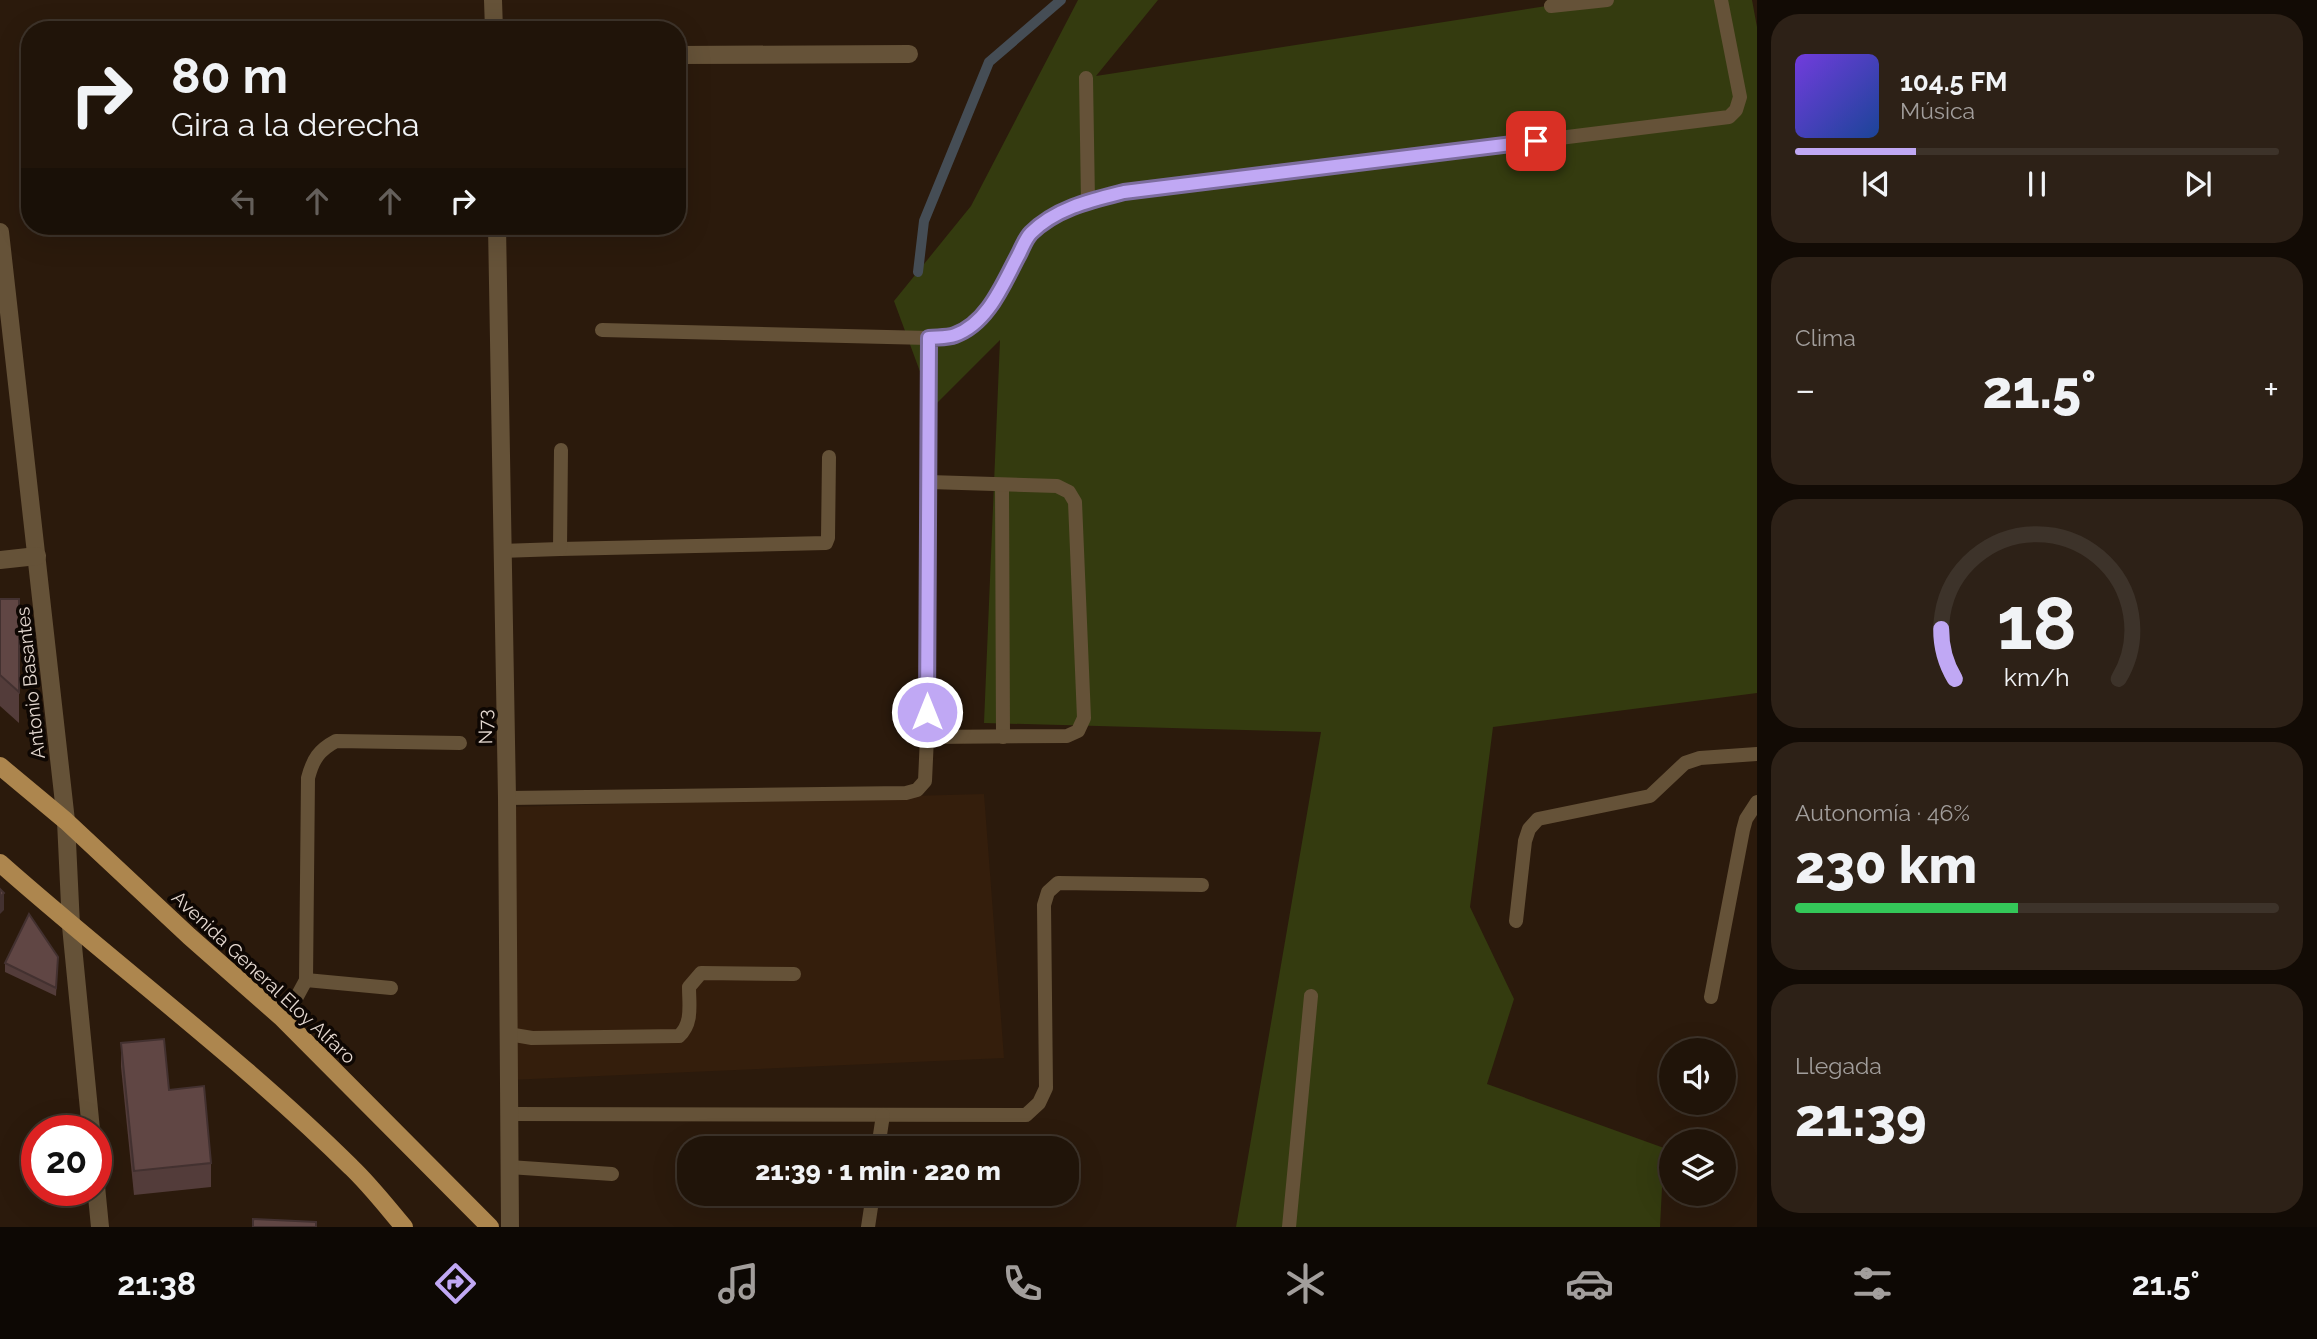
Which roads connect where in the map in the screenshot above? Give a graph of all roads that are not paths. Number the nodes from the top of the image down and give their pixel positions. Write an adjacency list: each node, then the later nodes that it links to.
1 (493, 0): 5 (street)
2 (1607, 0): 4 (lane)
3 (1721, 0): 9 (lane)
4 (1551, 6)
5 (494, 21)
6 (909, 54): 7 (street)
7 (686, 55)
8 (1086, 78): 9 (lane)
9 (1088, 201): 13 (lane)
10 (0, 232): 20 (street, Antonio Basantes)
11 (497, 235): 19 (street, N73)
12 (602, 330): 13 (lane)
13 (929, 338): 16 (lane)
14 (561, 450): 18 (lane)
15 (829, 457): 18 (lane)
16 (929, 482): 17 (lane); 22 (lane)
17 (1002, 485): 23 (lane); 23 (lane)
18 (560, 549): 19 (lane)
19 (502, 551): 27 (street, N73)
20 (37, 556): 21 (street); 29 (street, Antonio Basantes)
21 (0, 560)
22 (927, 737): 23 (lane); 27 (lane)
23 (1003, 737)
24 (460, 743): 35 (lane)
25 (1757, 754): 32 (lane)
26 (0, 766): 29 (main road, Avenida General Eloy Alfaro)
27 (507, 798): 40 (street, N73)
28 (1757, 802): 38 (lane)
29 (66, 821): 33 (street, Antonio Basantes); 39 (main road, Avenida General Eloy Alfaro)
30 (0, 863): 33 (main road)
31 (1202, 885): 43 (lane)
32 (1516, 921)
33 (71, 926): 42 (street, Antonio Basantes); 50 (main road)
34 (794, 974): 40 (lane)
35 (306, 980): 36 (lane); 39 (lane)
36 (391, 988)
37 (1311, 996): 54 (lane)
38 (1711, 997)
39 (281, 1017): 51 (main road, Avenida General Eloy Alfaro)
40 (508, 1034): 41 (street, N73)
41 (509, 1114): 43 (lane); 45 (street, N73)
42 (90, 1115)
43 (883, 1115): 44 (lane)
44 (880, 1136)
45 (509, 1167): 46 (lane); 52 (street, N73)
46 (612, 1174)
47 (98, 1206): 49 (street)
48 (871, 1206): 53 (lane)
49 (100, 1227)
50 (404, 1227)
51 (490, 1227)
52 (510, 1227)
53 (868, 1227)
54 (1289, 1227)

